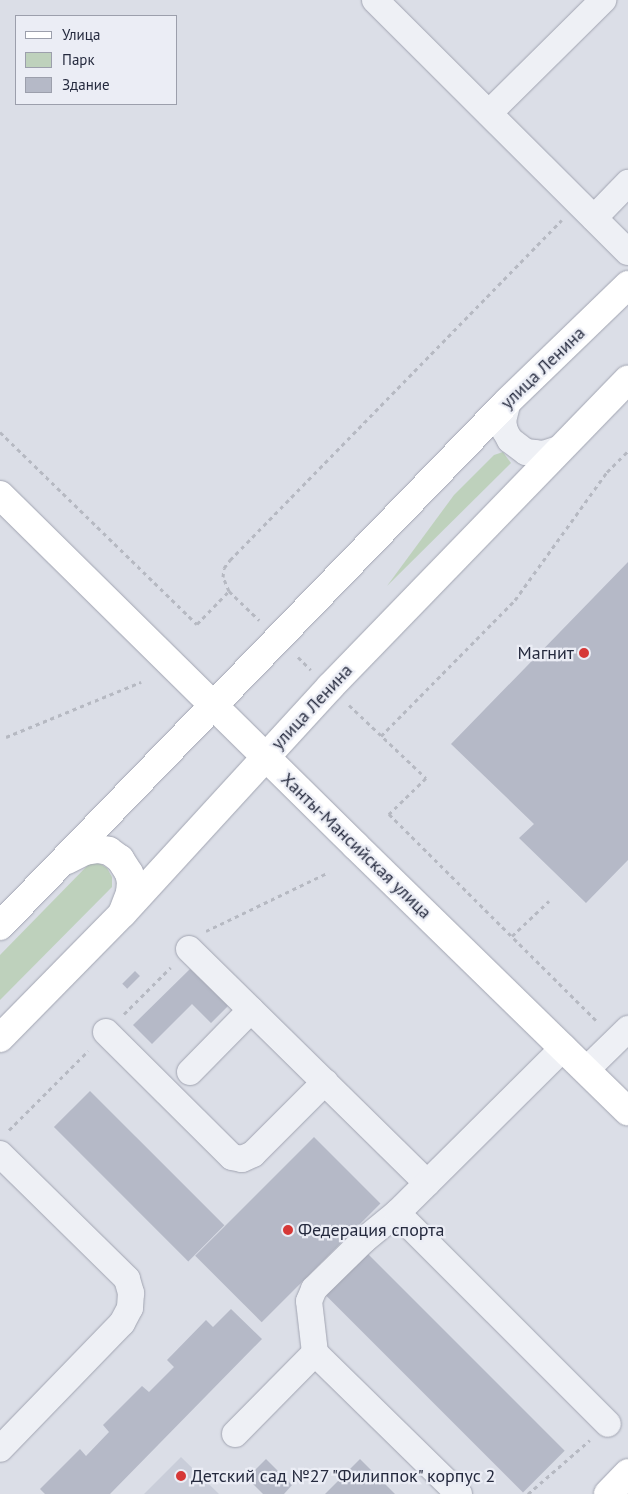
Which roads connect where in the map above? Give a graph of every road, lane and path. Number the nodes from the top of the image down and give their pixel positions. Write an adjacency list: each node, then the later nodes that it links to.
1 (375, 0): 3 (street)
2 (603, 0): 3 (street)
3 (489, 113): 5 (street)
4 (628, 183): 5 (street)
5 (586, 210): 6 (street); 14 (path)
6 (628, 252)
7 (628, 285): 9 (main road, улица Ленина)
8 (628, 380): 11 (main road, улица Ленина)
9 (508, 401): 11 (street); 15 (main road, улица Ленина)
10 (0, 432): 14 (path)
11 (561, 448): 17 (main road, улица Ленина)
12 (628, 451): 19 (path)
13 (0, 495): 18 (main road, Ханты-Мансийская улица)
14 (228, 591): 15 (path)
15 (279, 639): 17 (path); 18 (main road, улица Ленина)
16 (141, 682): 20 (path)
17 (330, 687): 19 (path); 21 (main road, улица Ленина)
18 (214, 707): 21 (main road, Ханты-Мансийская улица); 22 (main road, улица Ленина)
19 (381, 736): 27 (path)
20 (6, 737)
21 (265, 757): 25 (main road, улица Ленина); 33 (main road, Ханты-Мансийская улица)
22 (64, 862): 25 (main road); 26 (main road, улица Ленина)
23 (329, 872): 28 (path)
24 (549, 901): 27 (path)
25 (123, 913): 32 (main road, улица Ленина)
26 (0, 926)
27 (512, 936): 31 (path)
28 (189, 949): 29 (street)
29 (251, 1010): 35 (street); 36 (street)
30 (106, 1032): 36 (street)
31 (623, 1033): 34 (street)
32 (0, 1038)
33 (564, 1048): 34 (main road, Ханты-Мансийская улица); 39 (street)
34 (586, 1070): 37 (main road, Ханты-Мансийская улица)
35 (190, 1072)
36 (325, 1082): 39 (street)
37 (628, 1111)
38 (0, 1154): 44 (street)
39 (427, 1183): 40 (street)
40 (397, 1213): 41 (street); 42 (street)
41 (314, 1353): 43 (street); 46 (street)
42 (608, 1424): 47 (path)
43 (235, 1434)
44 (0, 1449)
45 (628, 1473): 48 (main road)
46 (459, 1494)
47 (528, 1494)
48 (608, 1494)

